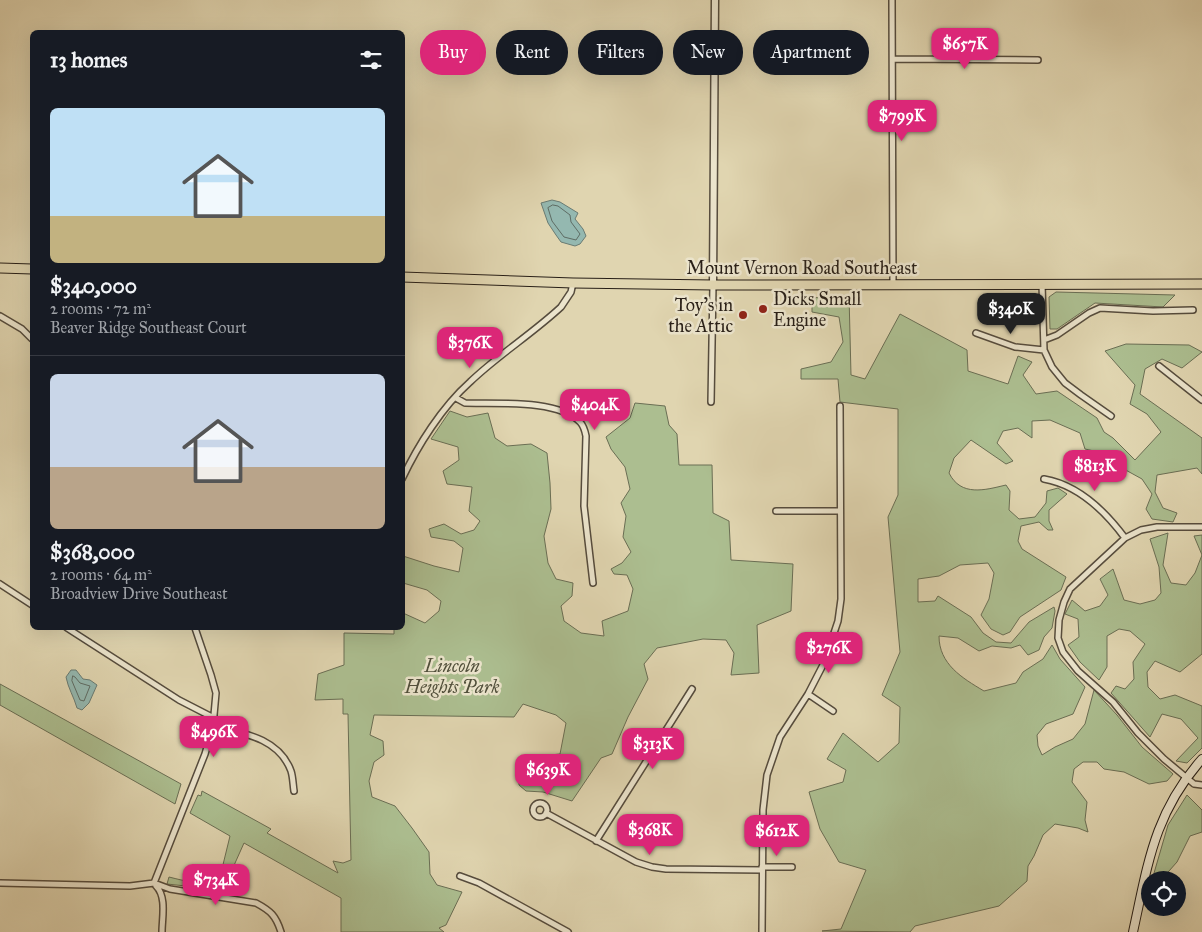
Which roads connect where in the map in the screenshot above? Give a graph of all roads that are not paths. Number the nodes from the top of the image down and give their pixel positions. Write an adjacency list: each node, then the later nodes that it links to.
1 (715, 0): 9 (street)
2 (892, 0): 3 (street)
3 (893, 59): 4 (street); 10 (street)
4 (1038, 60)
5 (0, 268): 6 (main road)
6 (30, 269)
7 (405, 277): 8 (main road, Mount Vernon Road Southeast)
8 (574, 283): 9 (main road, Mount Vernon Road Southeast); 21 (street)
9 (713, 284): 10 (main road, Mount Vernon Road Southeast); 22 (street)
10 (893, 284): 11 (main road, Mount Vernon Road Southeast)
11 (1042, 284): 12 (main road, Mount Vernon Road Southeast); 17 (street)
12 (1202, 284)
13 (1193, 310): 17 (street)
14 (0, 316): 16 (street)
15 (976, 333): 18 (street)
16 (30, 337)
17 (1044, 340): 18 (street)
18 (1044, 350): 24 (street)
19 (1159, 366): 20 (street)
20 (1201, 397)
21 (456, 398): 25 (street); 31 (street)
22 (711, 402)
23 (840, 406): 28 (street)
24 (1111, 416)
25 (405, 474)
26 (1044, 479): 30 (street)
27 (776, 511): 28 (street)
28 (840, 511): 37 (street)
29 (1202, 527): 30 (street)
30 (1125, 538): 42 (street)
31 (593, 583)
32 (0, 584): 33 (street)
33 (30, 604)
34 (70, 630): 39 (street)
35 (196, 630): 39 (street)
36 (692, 689): 46 (street)
37 (808, 694): 38 (street); 48 (street)
38 (834, 710)
39 (214, 718): 40 (street)
40 (213, 726): 44 (street); 51 (street)
41 (1202, 759): 42 (main road)
42 (1186, 777): 43 (street); 56 (main road)
43 (1202, 785)
44 (294, 791)
45 (546, 813): 46 (street)
46 (596, 841): 48 (street)
47 (792, 867): 48 (street)
48 (762, 868): 55 (street)
49 (460, 876): 54 (street)
50 (0, 883): 51 (street)
51 (154, 883): 52 (street); 53 (street)
52 (162, 932)
53 (281, 932)
54 (568, 932)
55 (762, 932)
56 (1133, 932)

